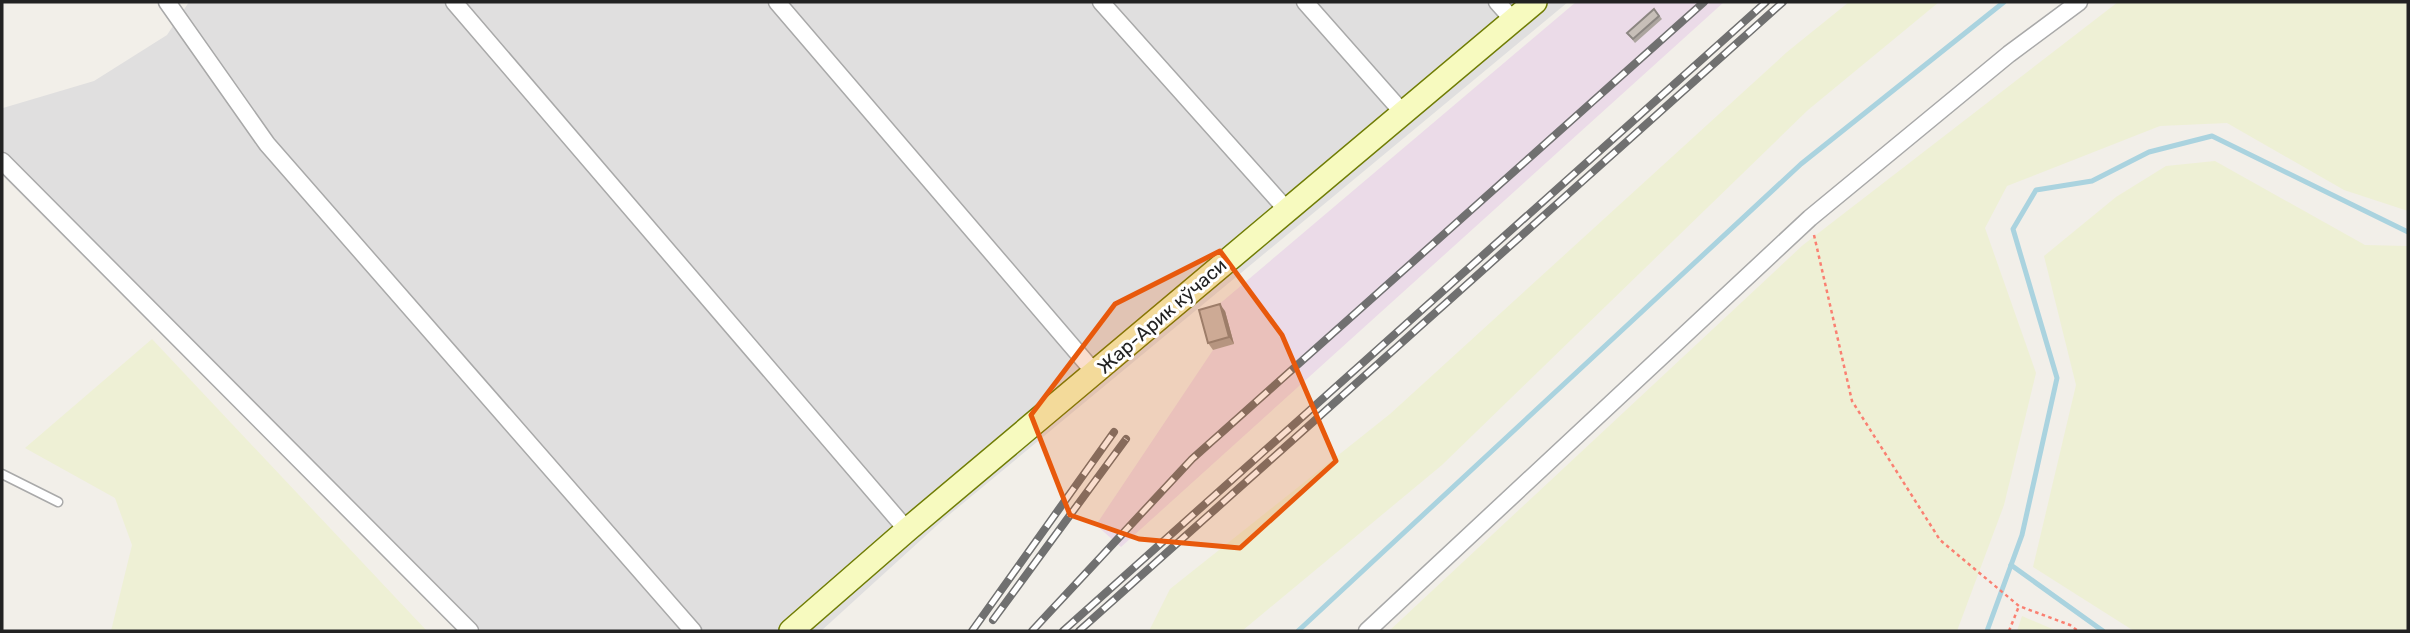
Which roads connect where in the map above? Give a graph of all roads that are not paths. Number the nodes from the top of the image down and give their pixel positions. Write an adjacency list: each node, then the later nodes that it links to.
1 (167, 2): 18 (street)
2 (454, 2): 16 (street)
3 (777, 2): 13 (street)
4 (1101, 2): 12 (street)
5 (1305, 2): 10 (street)
6 (1497, 2): 9 (street)
7 (1535, 2): 9 (main road, Жар-Арик кўчаси)
8 (2079, 2): 20 (street)
9 (1513, 20): 10 (main road, Жар-Арик кўчаси)
10 (1404, 114): 12 (main road, Жар-Арик кўчаси)
11 (2, 161): 17 (street)
12 (1286, 209): 13 (main road, Жар-Арик кўчаси)
13 (1095, 373): 16 (main road, Жар-Арик кўчаси)
14 (2, 474): 15 (lane)
15 (58, 502)
16 (907, 530): 19 (main road, Жар-Арик кўчаси)
17 (470, 631)
18 (693, 631)
19 (791, 631)
20 (1367, 631)

